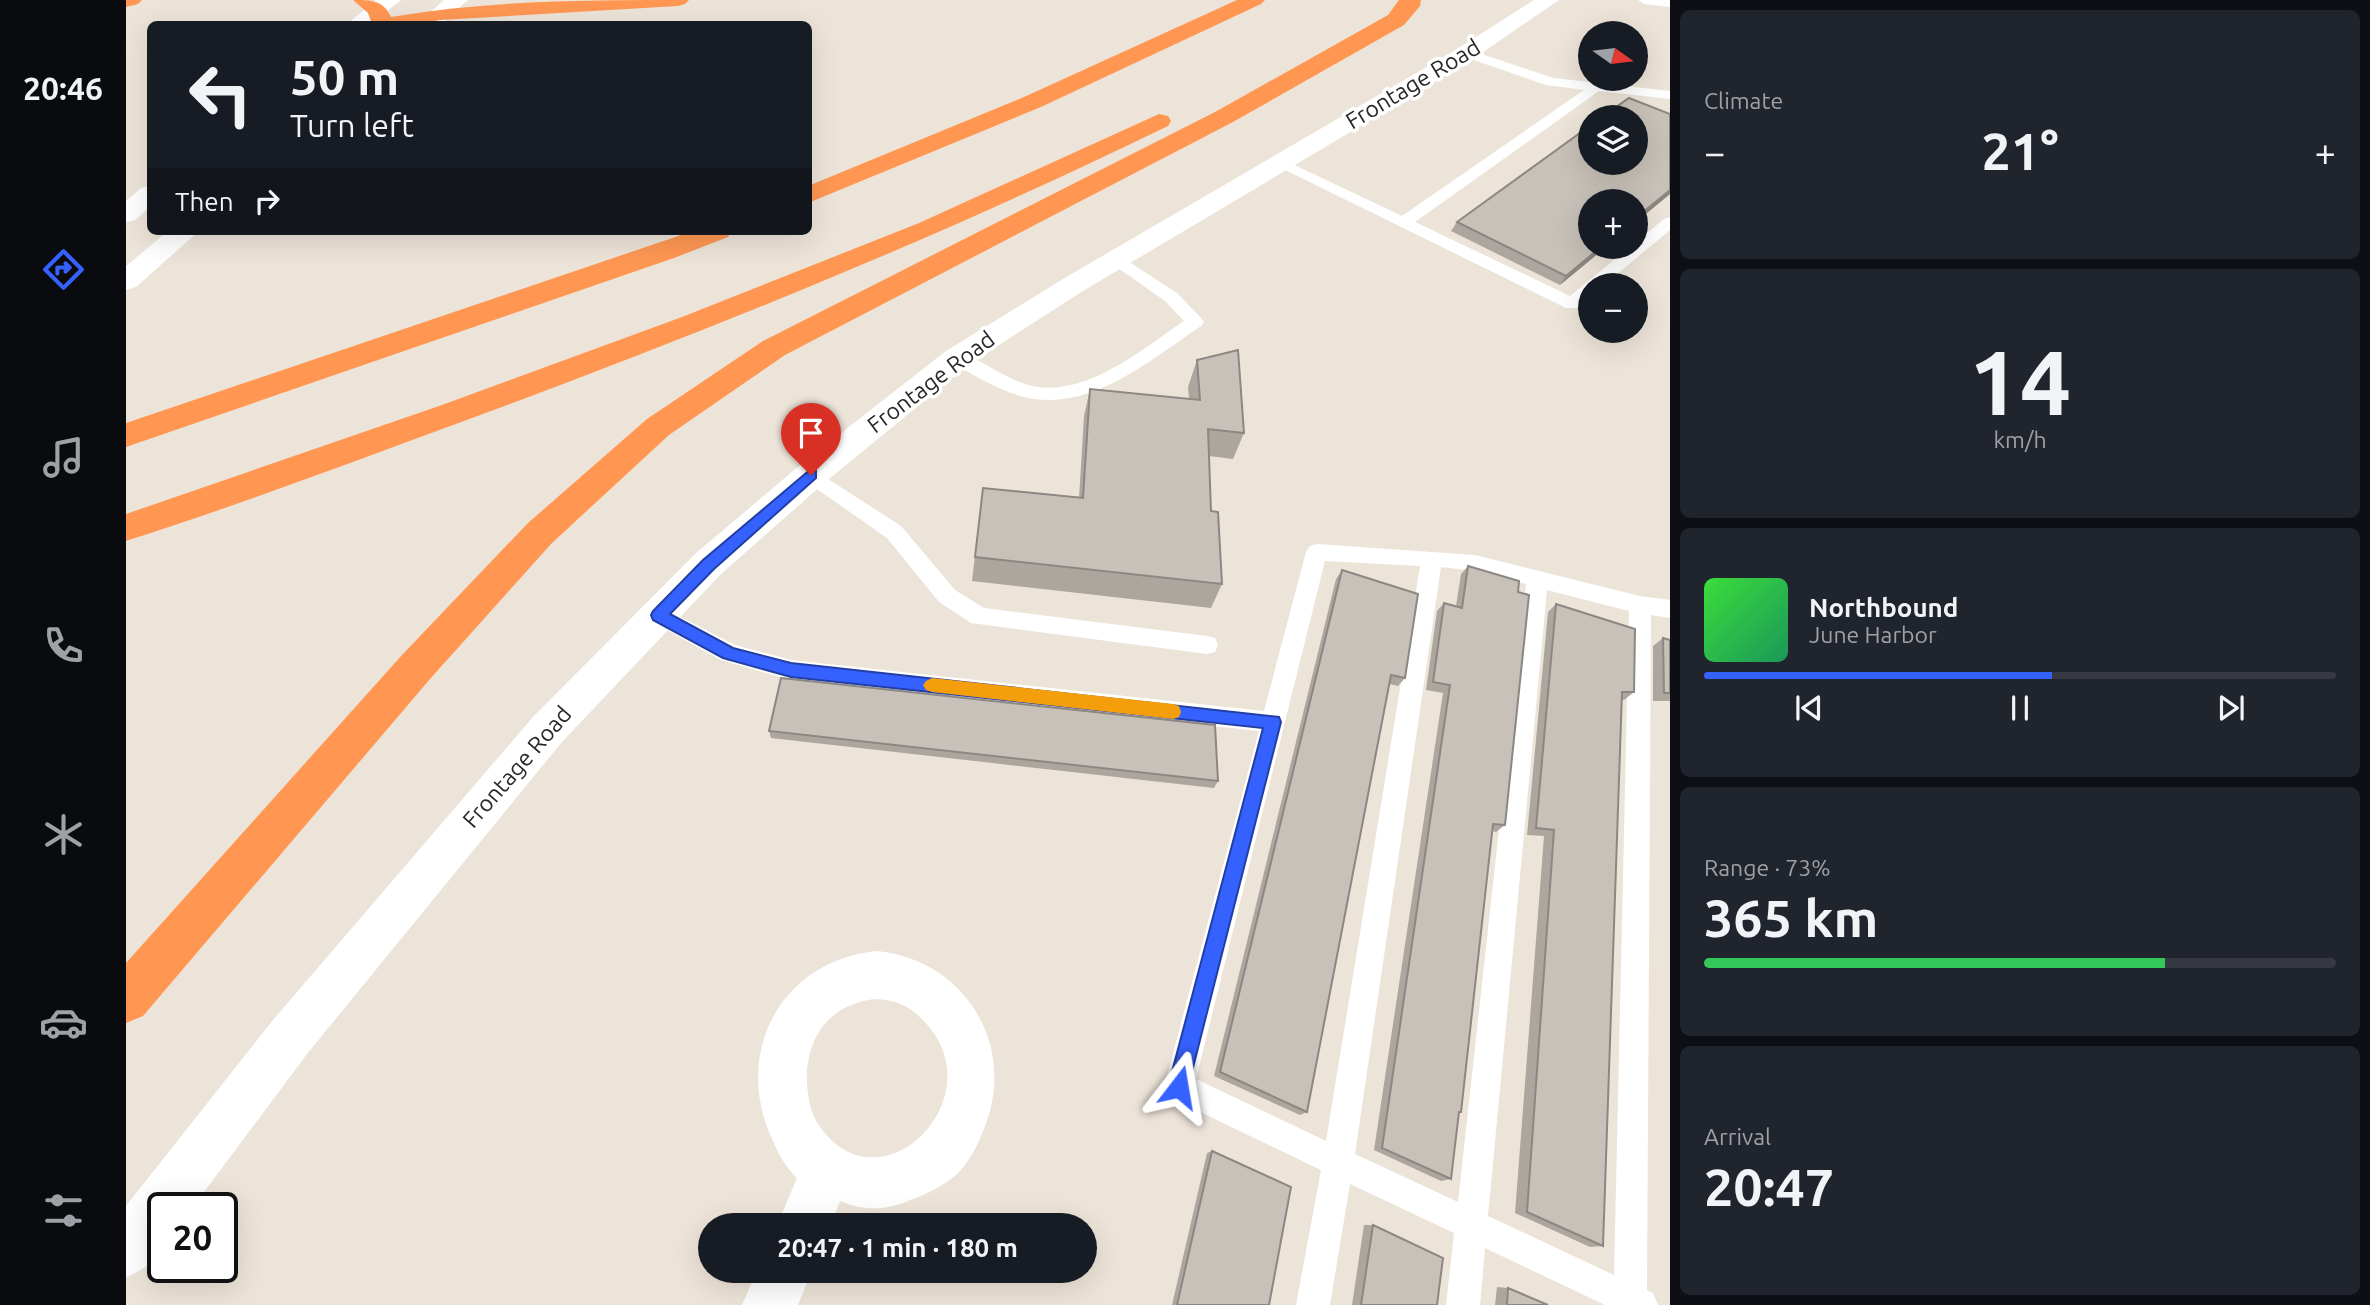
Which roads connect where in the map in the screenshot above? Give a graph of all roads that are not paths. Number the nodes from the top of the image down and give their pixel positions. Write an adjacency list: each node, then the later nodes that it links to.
1 (678, 0): 7 (highway)
2 (1254, 0): 18 (highway)
3 (1387, 0): 32 (highway)
4 (1410, 0): 40 (highway)
5 (1548, 0): 12 (street, Frontage Road)
6 (1644, 0): 8 (lane)
7 (616, 1): 10 (highway)
8 (1670, 3)
9 (380, 12): 10 (highway); 11 (street)
10 (442, 13)
11 (364, 21)
12 (1467, 53): 13 (lane); 17 (street, Frontage Road)
13 (1578, 84)
14 (1591, 91): 22 (lane)
15 (1638, 91): 16 (lane)
16 (1670, 95)
17 (1279, 163): 22 (lane); 25 (street, Frontage Road)
18 (812, 193)
19 (147, 196): 20 (street)
20 (126, 214)
21 (1670, 222): 26 (lane)
22 (1404, 223): 28 (lane)
23 (180, 235): 27 (street)
24 (708, 235): 30 (highway)
25 (1117, 259): 29 (street, Frontage Road); 29 (lane)
26 (1609, 273)
27 (126, 281)
28 (1578, 299)
29 (957, 358): 31 (street, Frontage Road)
30 (126, 435)
31 (811, 475): 37 (street, Frontage Road); 38 (lane)
32 (126, 528)
33 (1432, 558): 34 (lane); 39 (lane); 41 (lane)
34 (1537, 580): 35 (lane); 44 (lane)
35 (1640, 605): 36 (lane); 47 (lane)
36 (1670, 609)
37 (659, 615): 39 (lane); 45 (street, Frontage Road)
38 (1207, 645)
39 (1273, 722): 41 (lane)
40 (126, 999)
41 (1338, 1163): 44 (lane); 49 (lane)
42 (828, 1170): 42 (street); 43 (street)
43 (809, 1213)
44 (1471, 1225): 47 (lane); 50 (lane)
45 (126, 1250)
46 (779, 1283): 48 (street)
47 (1634, 1303)
48 (770, 1305)
49 (1313, 1305)
50 (1463, 1305)

